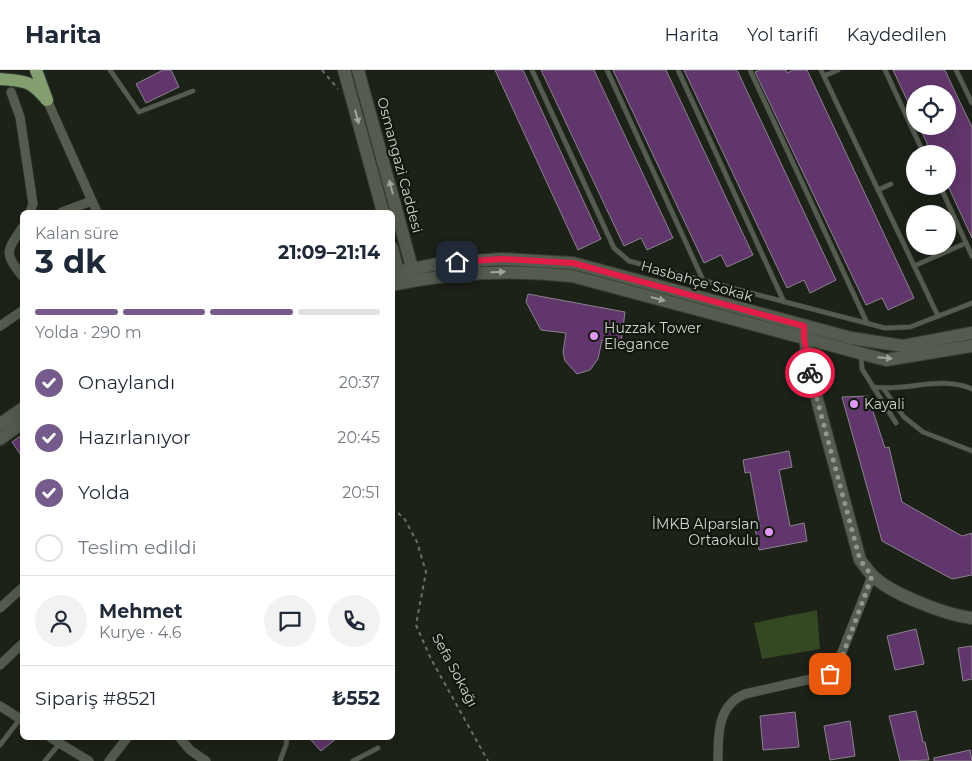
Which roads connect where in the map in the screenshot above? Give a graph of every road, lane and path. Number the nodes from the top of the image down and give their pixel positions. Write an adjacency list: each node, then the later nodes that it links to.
1 (5, 70): 15 (main road)
2 (36, 70): 21 (main road)
3 (110, 70): 18 (lane)
4 (322, 70): 20 (path)
5 (344, 70): 31 (main road, Osmangazi Caddesi, one-way to 31)
6 (358, 70): 37 (main road, Osmangazi Caddesi, one-way to 6)
7 (532, 70): 39 (lane)
8 (607, 70): 39 (lane)
9 (678, 70): 40 (lane)
10 (750, 70): 44 (lane)
11 (821, 70): 16 (lane)
12 (838, 70): 16 (lane)
13 (885, 70): 23 (lane)
14 (956, 70): 22 (lane)
15 (0, 74)
16 (824, 76): 25 (lane)
17 (0, 79): 21 (main road)
18 (193, 91)
19 (11, 92): 28 (street)
20 (340, 92)
21 (46, 100): 27 (street)
22 (972, 103)
23 (920, 145)
24 (891, 184): 25 (lane)
25 (878, 190): 35 (lane)
26 (944, 195): 33 (lane)
27 (92, 201): 29 (street); 30 (street)
28 (31, 210)
29 (69, 210)
30 (96, 210)
31 (382, 210)
32 (20, 231): 36 (street)
33 (966, 243): 34 (lane); 35 (lane)
34 (972, 256)
35 (914, 266): 43 (lane)
36 (20, 274)
37 (413, 274): 38 (main road, Hasbahçe Sokak); 46 (main road, Hasbahçe Sokak)
38 (396, 277)
39 (703, 280): 40 (lane)
40 (784, 302): 44 (lane)
41 (972, 303): 43 (lane)
42 (20, 312): 45 (street)
43 (938, 316): 44 (lane)
44 (867, 323)
45 (0, 326)
46 (804, 332): 47 (main road, Hasbahçe Sokak); 49 (main road, Hasbahçe Sokak); 60 (main road)
47 (972, 333)
48 (972, 346): 49 (main road, Hasbahçe Sokak, one-way to 48)
49 (861, 354): 50 (lane)
50 (873, 387): 51 (lane); 54 (lane)
51 (883, 388): 52 (lane); 58 (lane)
52 (972, 389)
53 (20, 410): 55 (main road)
54 (896, 423)
55 (0, 424)
56 (20, 424): 57 (main road)
57 (0, 439)
58 (972, 451)
59 (395, 510): 81 (path, Sefa Sokağı)
60 (872, 576): 63 (main road); 82 (street)
61 (20, 590): 62 (street)
62 (0, 608)
63 (972, 618)
64 (20, 646): 65 (street)
65 (0, 665)
66 (0, 706): 67 (street)
67 (20, 718)
68 (20, 721): 73 (lane)
69 (63, 740): 75 (lane); 76 (street)
70 (125, 740): 77 (street)
71 (182, 740): 78 (street)
72 (287, 740): 79 (lane)
73 (0, 745)
74 (378, 748): 80 (lane)
75 (46, 761)
76 (89, 761)
77 (109, 761)
78 (206, 761)
79 (280, 761)
80 (354, 761)
81 (488, 761)
82 (718, 761)

